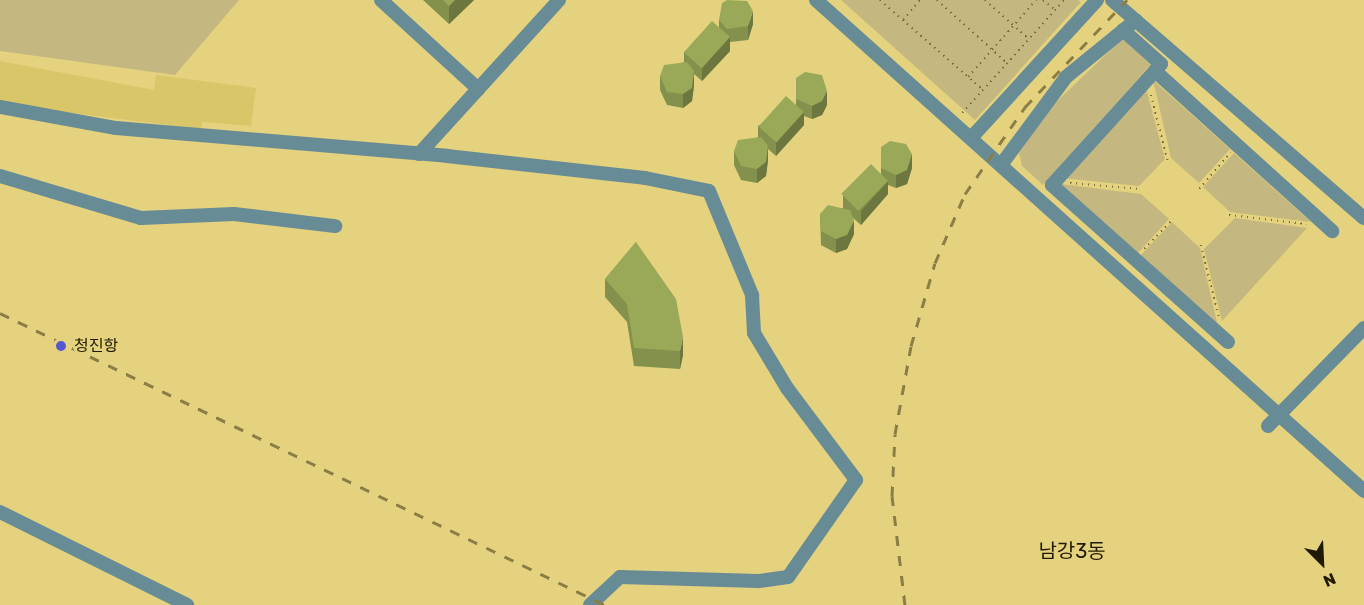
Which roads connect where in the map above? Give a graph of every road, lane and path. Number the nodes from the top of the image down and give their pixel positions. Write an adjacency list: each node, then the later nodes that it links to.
1 (381, 0): 23 (street)
2 (559, 0): 23 (street)
3 (880, 0): 14 (path)
4 (920, 0): 14 (path)
5 (937, 0): 19 (path)
6 (985, 0): 16 (path)
7 (1036, 0): 16 (path)
8 (1043, 0): 13 (path)
9 (1064, 0): 13 (path)
10 (1097, 0): 27 (street)
11 (1112, 0): 15 (street)
12 (820, 1): 26 (street)
13 (1055, 10): 18 (path)
14 (903, 20): 22 (path)
15 (1136, 20): 17 (street); 37 (street)
16 (1014, 25): 18 (path); 19 (path)
17 (1123, 30): 21 (street); 30 (street)
18 (1029, 39): 20 (path)
19 (993, 50): 20 (path); 22 (path)
20 (1007, 63): 24 (path)
21 (1151, 75): 28 (street); 31 (path); 33 (street)
22 (968, 77): 24 (path)
23 (478, 89): 29 (street)
24 (983, 90): 26 (path)
25 (0, 107): 29 (street)
26 (954, 123): 27 (street)
27 (971, 138): 30 (street)
28 (1237, 145): 35 (path); 40 (street)
29 (419, 154): 50 (street)
30 (1003, 161): 33 (street); 45 (street)
31 (1168, 161)
32 (0, 176): 39 (street)
33 (1054, 183): 34 (path); 42 (street)
34 (1141, 189)
35 (1198, 189)
36 (1229, 215): 40 (path)
37 (1364, 218)
38 (1173, 219): 42 (path)
39 (335, 225)
40 (1330, 228)
41 (1201, 245): 44 (path)
42 (1135, 259): 44 (street)
43 (1364, 328): 45 (street)
44 (1226, 340)
45 (1278, 415): 46 (street); 47 (street)
46 (1268, 426)
47 (1364, 491)
48 (0, 512): 49 (street)
49 (187, 605)
50 (590, 605)

